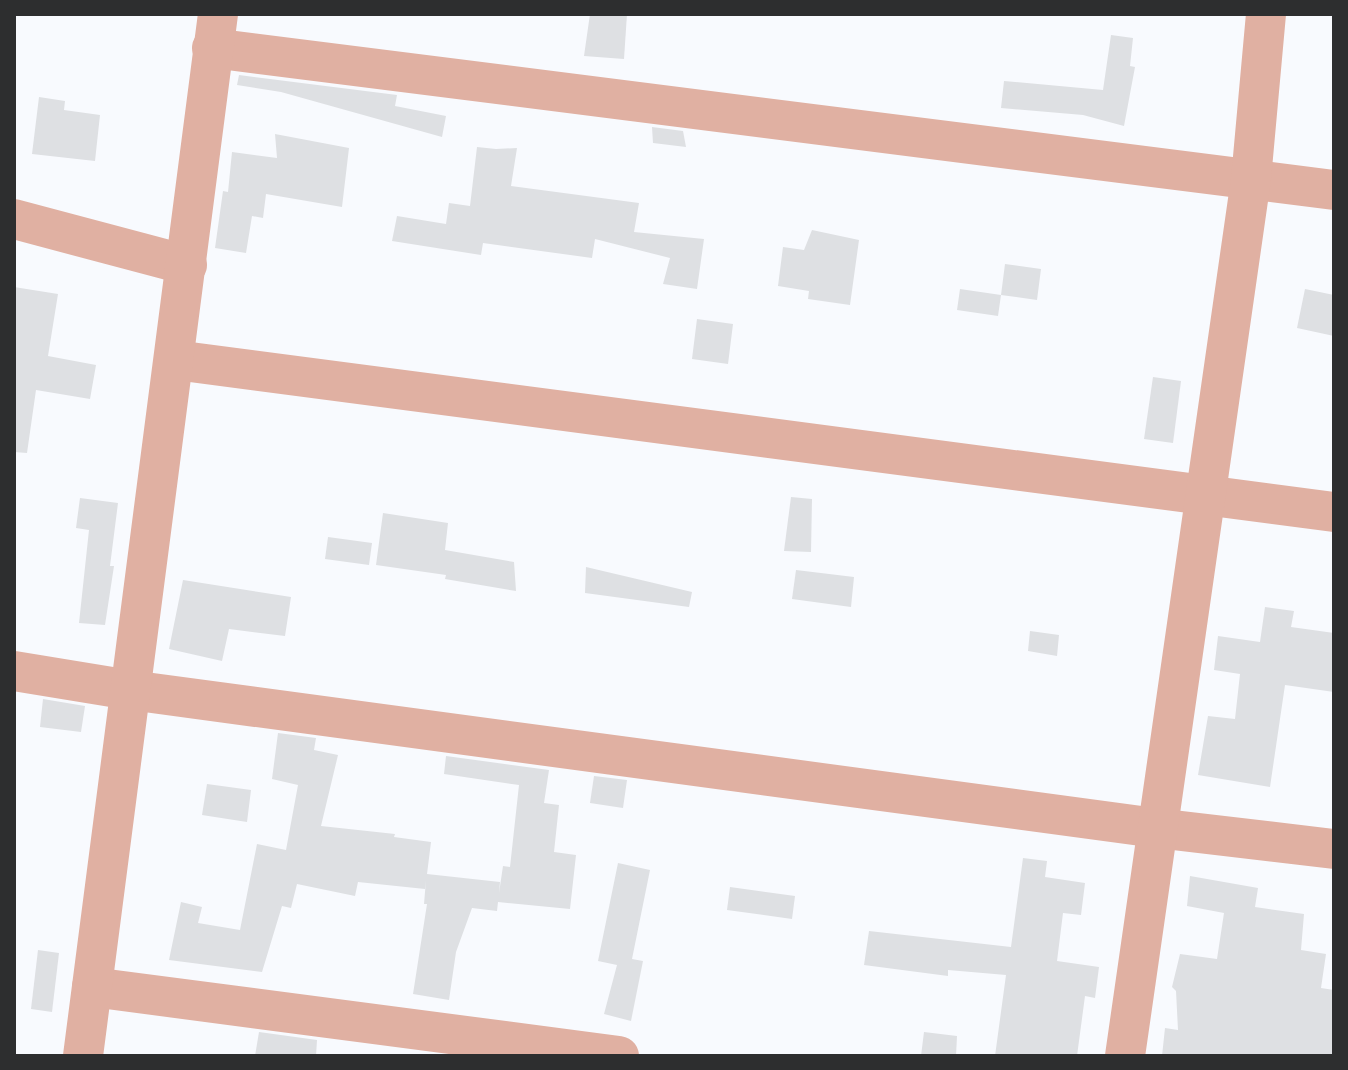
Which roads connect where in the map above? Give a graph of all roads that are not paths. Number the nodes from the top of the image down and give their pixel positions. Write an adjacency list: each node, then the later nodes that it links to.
1 (1266, 14): 3 (street)
2 (215, 31): 3 (street); 6 (street)
3 (1251, 179): 4 (street); 8 (street)
4 (1334, 190)
5 (14, 219): 6 (street)
6 (187, 265): 7 (street)
7 (175, 360): 8 (street); 11 (street)
8 (1205, 494): 9 (street); 12 (street)
9 (1334, 512)
10 (14, 671): 11 (street)
11 (130, 690): 12 (street); 14 (street)
12 (1156, 828): 13 (street); 17 (street)
13 (1334, 849)
14 (92, 987): 15 (street); 16 (street)
15 (83, 1056)
16 (619, 1056)
17 (1125, 1056)

